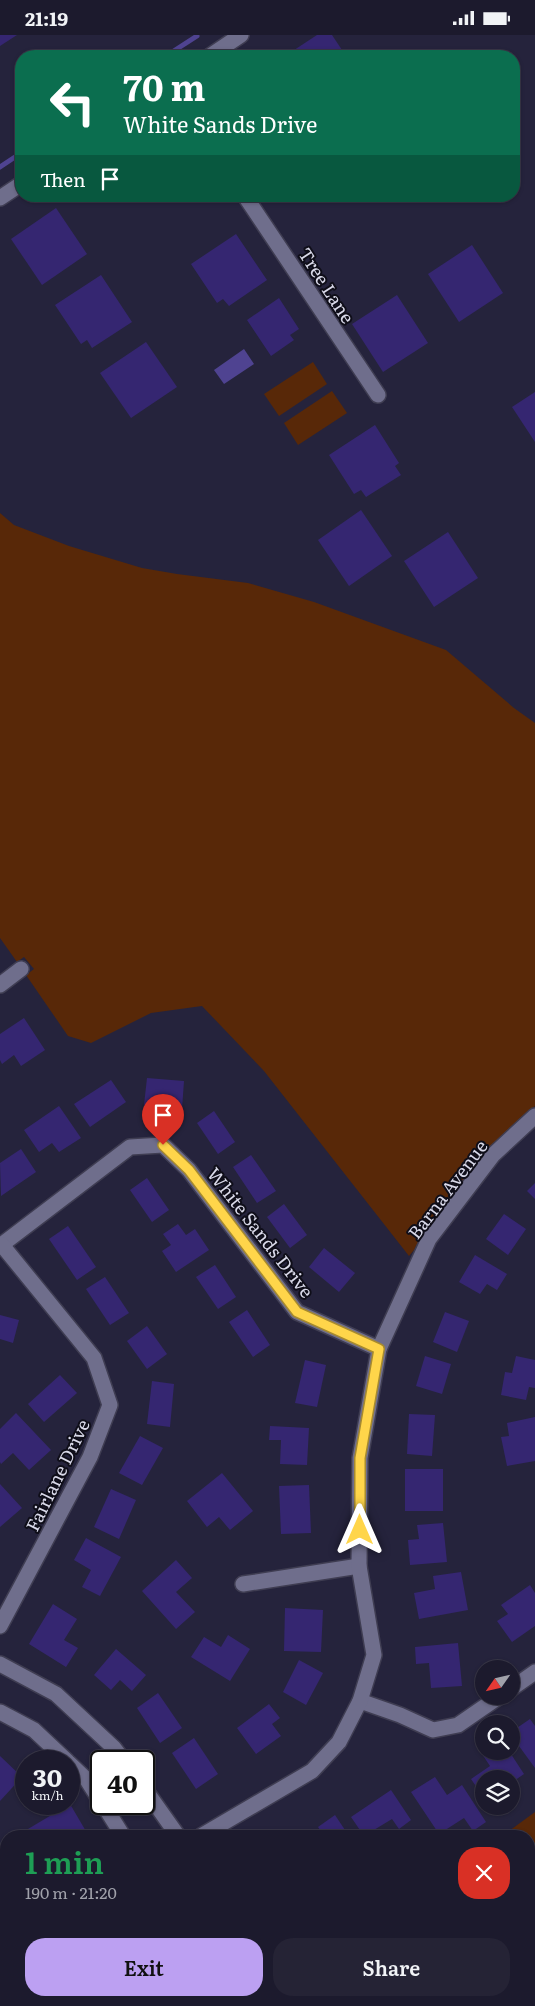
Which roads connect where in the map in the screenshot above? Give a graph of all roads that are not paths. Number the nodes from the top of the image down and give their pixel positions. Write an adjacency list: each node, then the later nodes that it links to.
1 (241, 35): 2 (street)
2 (219, 50)
3 (15, 188): 4 (street)
4 (0, 198)
5 (249, 202): 6 (street, Tree Lane)
6 (378, 395)
7 (21, 969): 8 (street)
8 (0, 985)
9 (535, 1116): 11 (street, Barna Avenue)
10 (1, 1245): 11 (street, White Sands Drive); 14 (street, Fairlane Drive)
11 (379, 1349): 12 (street, Barna Avenue)
12 (360, 1565): 13 (street); 18 (street, Barna Avenue)
13 (243, 1584)
14 (0, 1626)
15 (0, 1664): 22 (street)
16 (535, 1672): 17 (street)
17 (520, 1683)
18 (360, 1701): 19 (street); 29 (street, Barna Avenue)
19 (487, 1705)
20 (0, 1711): 21 (street)
21 (55, 1750)
22 (116, 1750)
23 (80, 1773): 24 (street)
24 (90, 1785)
25 (155, 1804): 28 (street)
26 (110, 1815): 27 (street)
27 (119, 1830)
28 (174, 1830)
29 (211, 1830)

